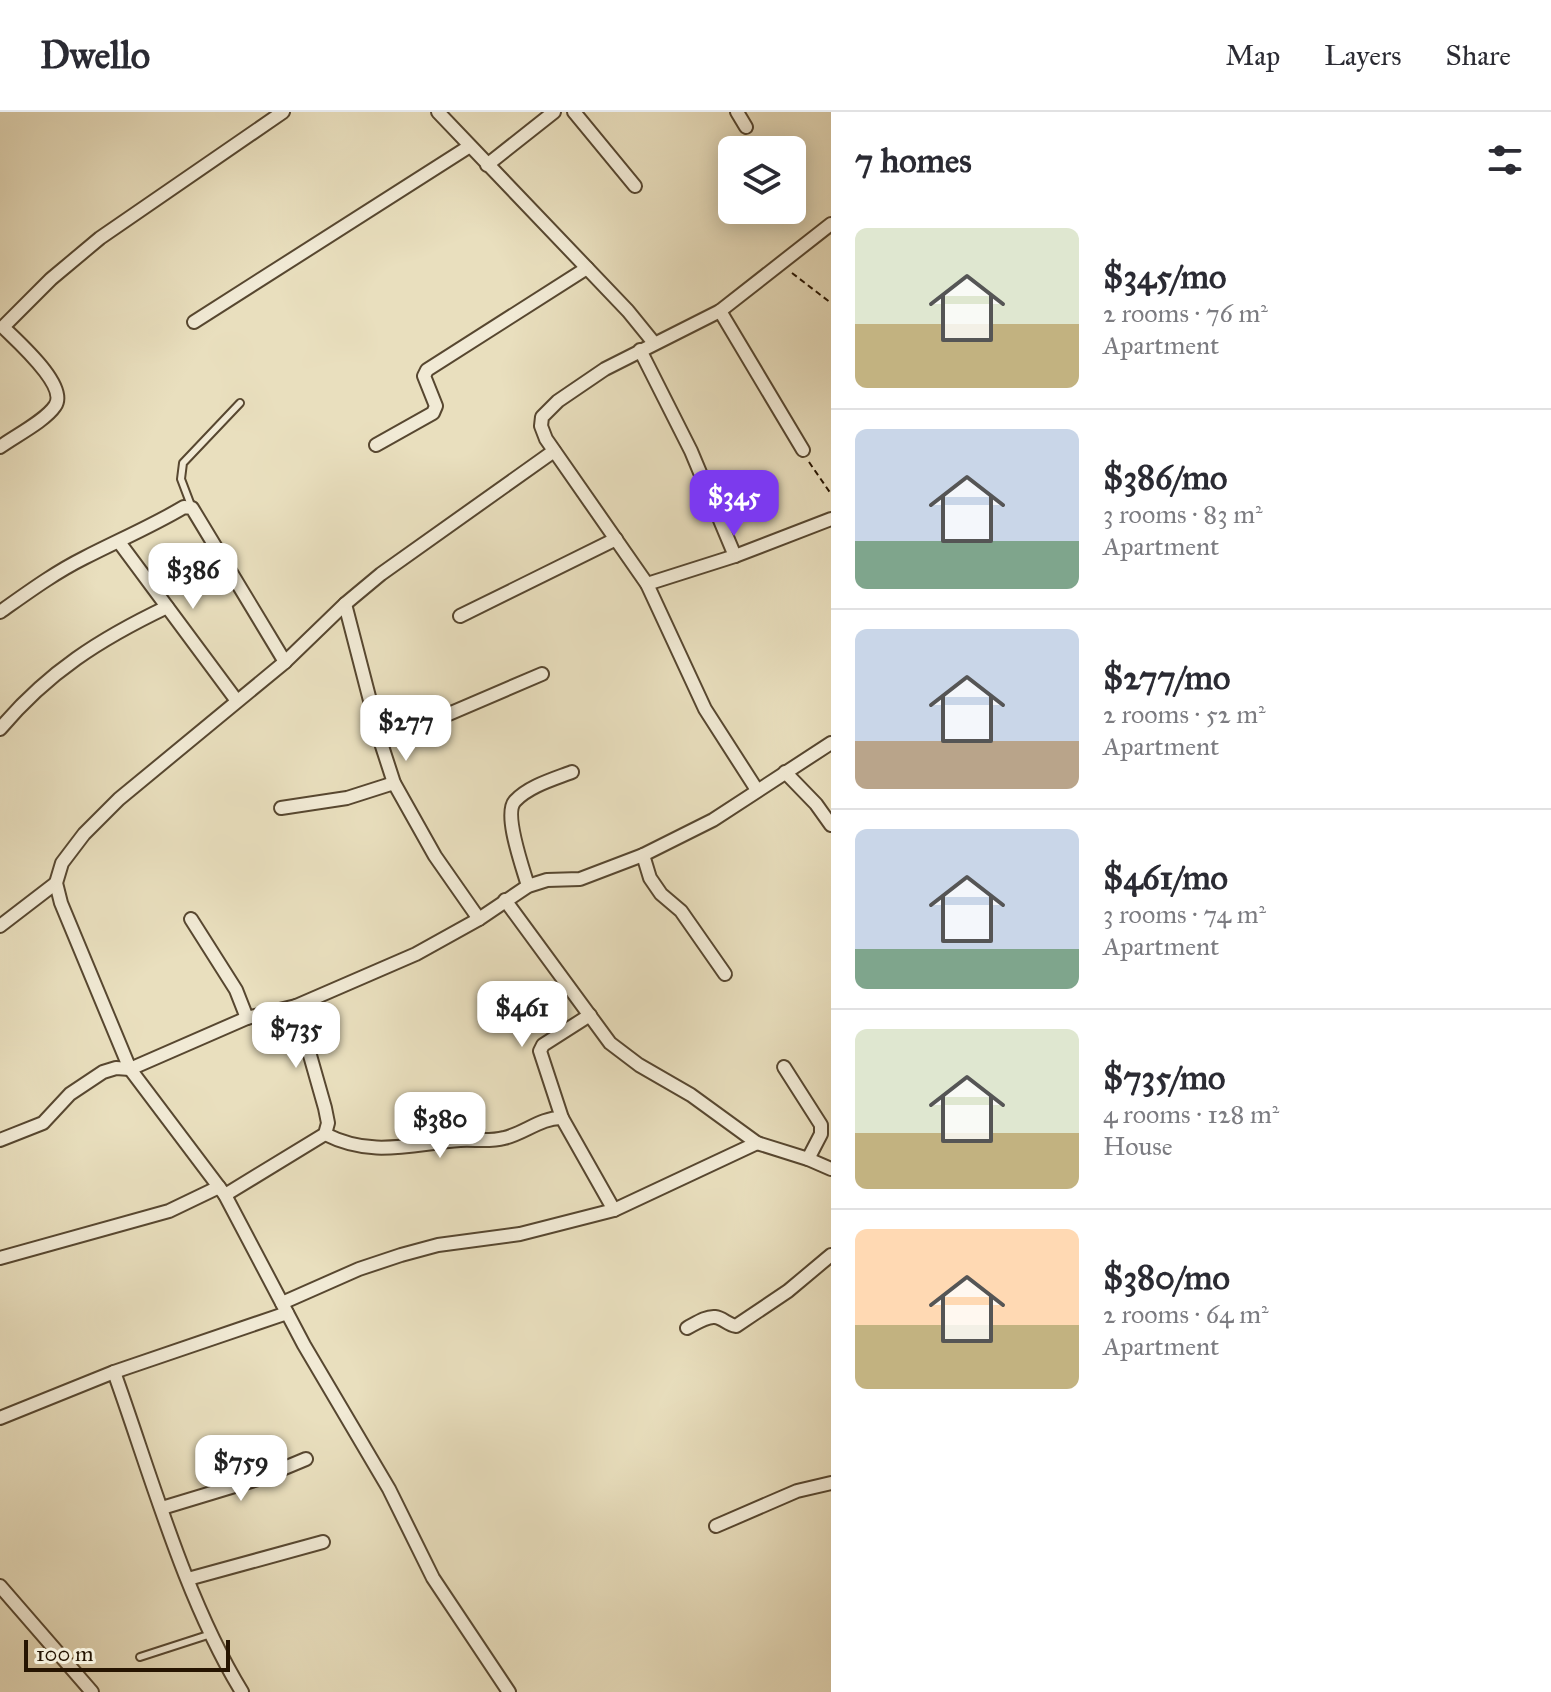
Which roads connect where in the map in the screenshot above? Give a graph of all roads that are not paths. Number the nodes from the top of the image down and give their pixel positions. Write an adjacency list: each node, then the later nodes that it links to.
1 (283, 112): 14 (street)
2 (438, 112): 7 (street)
3 (554, 112): 8 (street)
4 (574, 112): 9 (street)
5 (737, 112): 6 (street)
6 (746, 127)
7 (470, 146): 8 (street); 13 (street)
8 (487, 165): 11 (street)
9 (635, 186)
10 (831, 224): 12 (street)
11 (587, 268): 15 (street); 18 (street)
12 (720, 311): 15 (street); 20 (street)
13 (194, 322)
14 (1, 327): 19 (street)
15 (654, 343): 16 (street)
16 (640, 350): 21 (street); 26 (street)
17 (240, 403): 22 (lane)
18 (376, 445)
19 (0, 447)
20 (803, 450)
21 (554, 451): 24 (street); 28 (street)
22 (192, 508): 25 (street); 32 (street)
23 (831, 519): 26 (street)
24 (616, 539): 27 (street); 31 (street)
25 (119, 542): 29 (street); 30 (street)
26 (735, 556): 27 (street)
27 (647, 584): 41 (street)
28 (345, 604): 32 (street); 36 (street)
29 (167, 607): 34 (street); 35 (street)
30 (0, 612)
31 (460, 616)
32 (285, 662): 34 (street)
33 (542, 674): 36 (street)
34 (237, 701): 45 (street)
35 (0, 729)
36 (381, 743): 40 (street)
37 (831, 743): 39 (street)
38 (572, 772): 46 (street)
39 (785, 772): 41 (street); 43 (street)
40 (394, 783): 42 (street); 49 (street)
41 (757, 790): 44 (street)
42 (281, 808)
43 (831, 825)
44 (643, 855): 46 (street); 51 (street)
45 (56, 883): 50 (street); 56 (street)
46 (528, 886): 47 (street)
47 (505, 900): 49 (street); 53 (street)
48 (191, 919): 54 (street)
49 (479, 919): 52 (street)
50 (0, 926)
51 (725, 974)
52 (296, 1006): 54 (street); 58 (street)
53 (590, 1015): 57 (street); 60 (street)
54 (247, 1018): 56 (street)
55 (784, 1067): 61 (street)
56 (130, 1069): 59 (street); 63 (street)
57 (562, 1118): 58 (street); 64 (street)
58 (325, 1134): 63 (street)
59 (0, 1140)
60 (757, 1143): 61 (street); 64 (street)
61 (808, 1159): 62 (street)
62 (831, 1169)
63 (222, 1191): 66 (street); 67 (street)
64 (614, 1210): 67 (street)
65 (831, 1255): 68 (street)
66 (0, 1258)
67 (285, 1308): 69 (street); 82 (street)
68 (687, 1328)
69 (114, 1372): 70 (street); 73 (street)
70 (0, 1418)
71 (306, 1459): 73 (street)
72 (831, 1483): 74 (street)
73 (162, 1508): 76 (street)
74 (716, 1526)
75 (323, 1542): 76 (street)
76 (188, 1579): 78 (street)
77 (0, 1586): 80 (street)
78 (211, 1634): 79 (lane); 81 (street)
79 (140, 1657)
80 (92, 1692)
81 (242, 1692)
82 (509, 1692)

